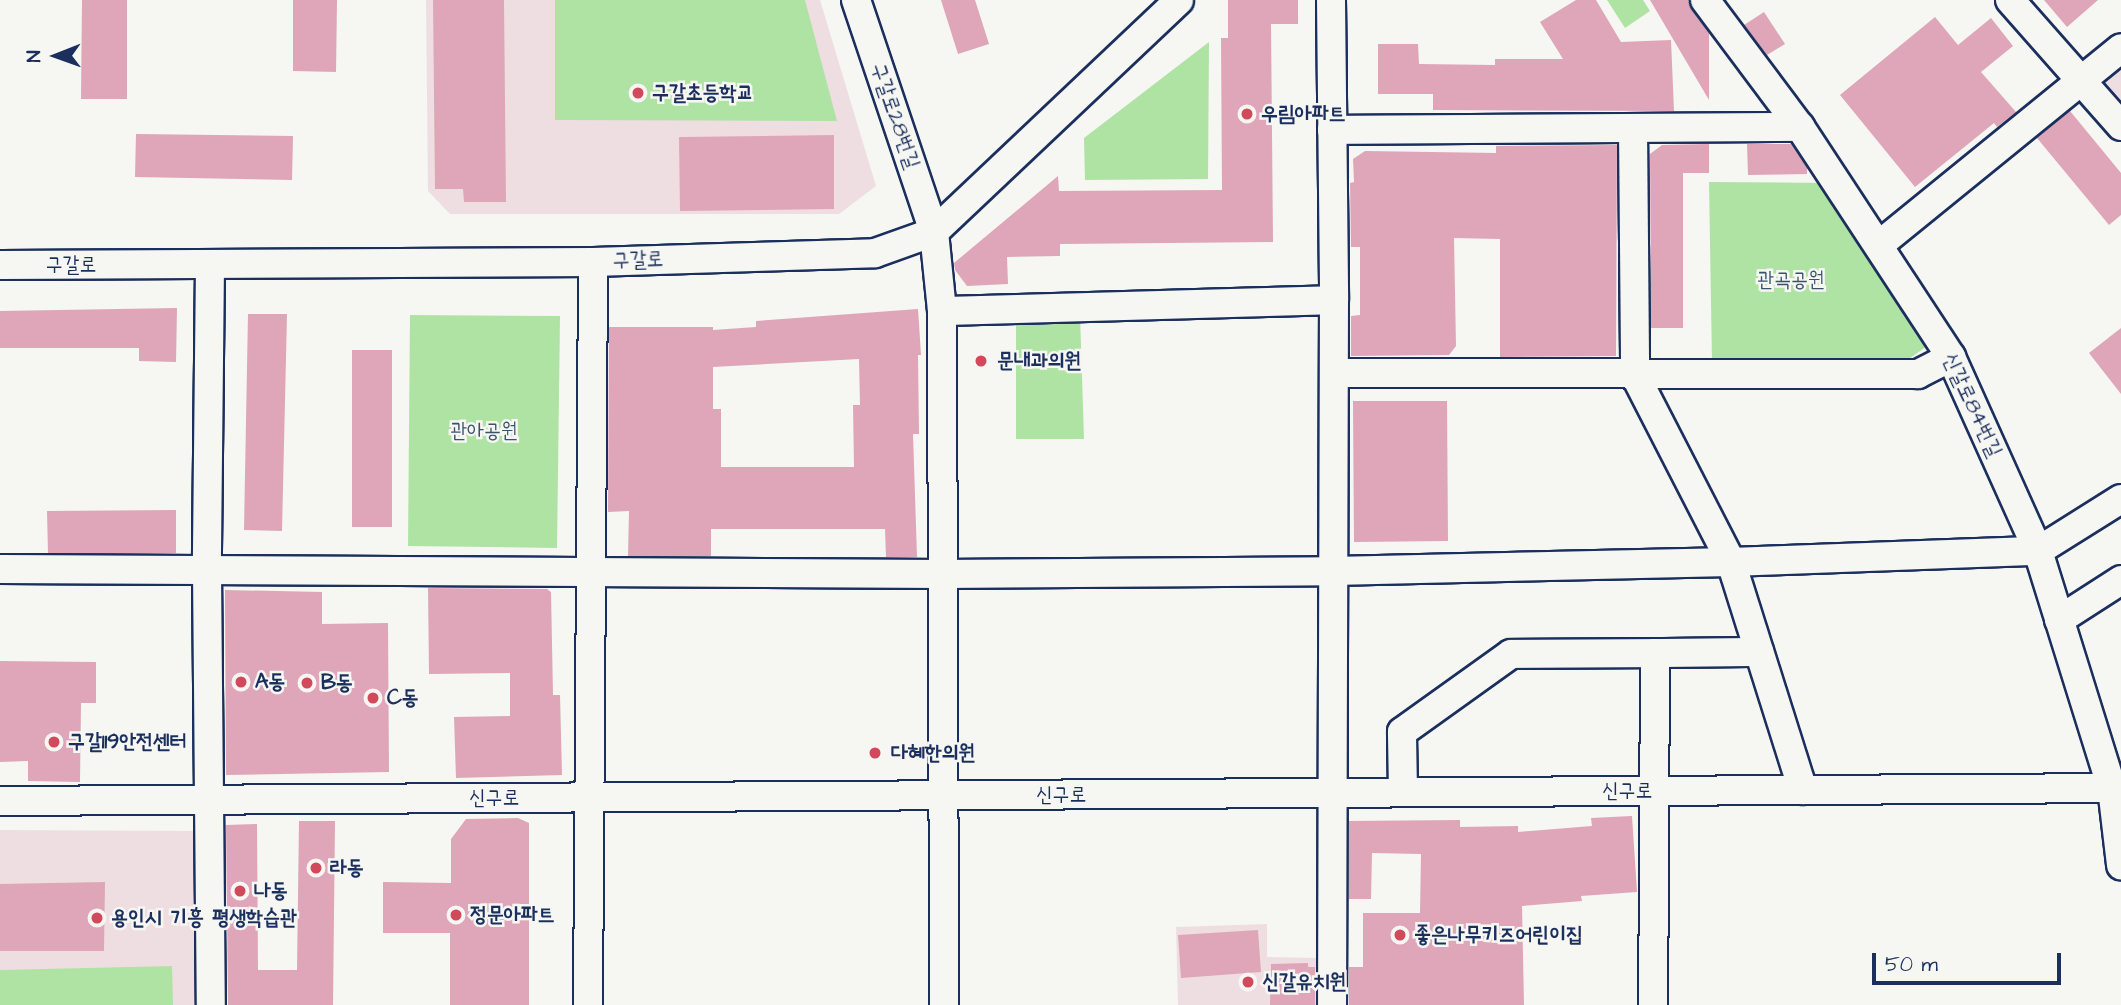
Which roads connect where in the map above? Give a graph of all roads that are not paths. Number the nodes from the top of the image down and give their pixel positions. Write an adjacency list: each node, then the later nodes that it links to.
1 (856, 0): 12 (street, 구갈로28번길)
2 (1179, 0): 12 (street, 구갈로)
3 (1331, 0): 11 (street)
4 (1705, 0): 9 (street, 신갈로84번길)
5 (2010, 0): 7 (street)
6 (2121, 48): 7 (street)
7 (2082, 81): 8 (street); 13 (street)
8 (2121, 126)
9 (1800, 127): 10 (street); 13 (street, 신갈로84번길)
10 (1633, 128): 11 (street); 21 (street)
11 (1332, 130): 17 (street)
12 (934, 232): 14 (street, 구갈로); 18 (street, 구갈로28번길)
13 (1879, 245): 19 (street, 신갈로84번길)
14 (593, 262): 15 (street, 구갈로); 28 (street)
15 (210, 264): 16 (street, 구갈로); 26 (street)
16 (0, 265)
17 (1334, 300): 18 (street); 20 (street)
18 (942, 311): 29 (street, 구갈로28번길)
19 (1951, 357): 21 (street); 23 (street, 신갈로84번길)
20 (1334, 373): 21 (street); 27 (street)
21 (1635, 375): 24 (street)
22 (2121, 499): 23 (street)
23 (2038, 551): 24 (street); 31 (street, 신갈로84번길)
24 (1731, 562): 27 (street); 32 (street)
25 (0, 569): 26 (street)
26 (207, 570): 28 (street); 41 (street)
27 (1333, 571): 29 (street); 38 (street)
28 (592, 573): 29 (street); 40 (street)
29 (943, 574): 39 (street, 구갈로28번길)
30 (2121, 580): 31 (street)
31 (2059, 620): 34 (street, 신갈로84번길)
32 (1759, 652): 33 (street); 35 (street)
33 (1655, 653): 36 (street); 37 (street)
34 (2117, 788): 35 (street, 신구로); 43 (street, 신갈로84번길)
35 (1803, 790): 36 (street, 신구로)
36 (1653, 791): 37 (street, 신구로); 48 (street)
37 (1403, 792): 38 (street, 신구로)
38 (1333, 793): 39 (street, 신구로); 47 (street)
39 (943, 795): 40 (street, 신구로); 46 (street, 구갈로28번길)
40 (592, 797): 41 (street, 신구로); 45 (street)
41 (208, 800): 42 (street, 신구로); 44 (street)
42 (0, 801)
43 (2121, 865)
44 (211, 1005)
45 (588, 1005)
46 (944, 1005)
47 (1332, 1005)
48 (1654, 1005)

